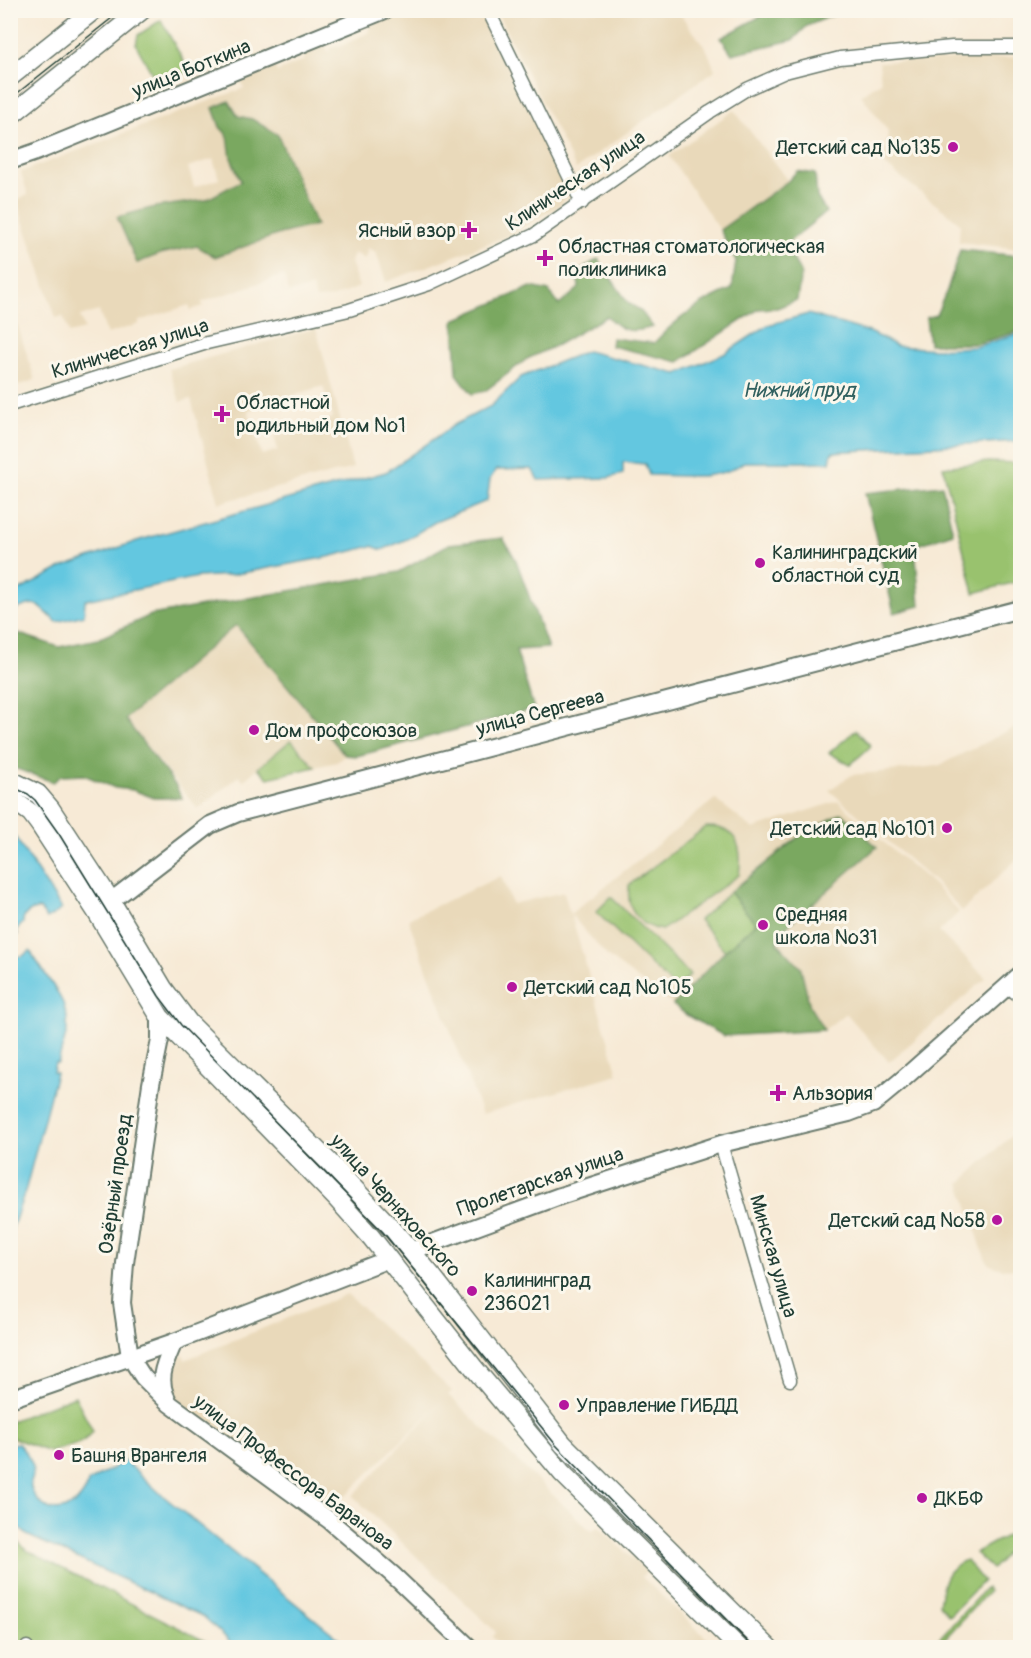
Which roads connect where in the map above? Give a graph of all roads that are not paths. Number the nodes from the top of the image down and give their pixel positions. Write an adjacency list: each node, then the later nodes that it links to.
1 (94, 10): 6 (main road)
2 (142, 10): 7 (main road)
3 (385, 10): 8 (main road, улица Боткина)
4 (488, 10): 9 (street)
5 (1020, 47): 9 (street, Клиническая улица)
6 (10, 77)
7 (10, 116)
8 (10, 160)
9 (582, 203): 10 (street, Клиническая улица)
10 (10, 405)
11 (1020, 609): 14 (main road, улица Сергеева)
12 (10, 780): 14 (main road, улица Черняховского)
13 (10, 798): 15 (main road, улица Черняховского)
14 (111, 900): 15 (main road, улица Сергеева); 20 (main road, улица Черняховского)
15 (96, 911): 18 (main road, улица Черняховского)
16 (1020, 975): 17 (main road, Пролетарская улица)
17 (1014, 992): 19 (main road, Пролетарская улица)
18 (160, 1017): 21 (main road, улица Черняховского); 23 (main road, Озёрный проезд)
19 (721, 1144): 20 (main road, Пролетарская улица); 26 (street, Минская улица)
20 (411, 1251): 21 (main road, Пролетарская улица); 24 (main road, улица Черняховского)
21 (389, 1259): 22 (main road, Пролетарская улица); 25 (main road, улица Черняховского)
22 (174, 1342): 23 (main road, Пролетарская улица); 28 (main road, улица Профессора Баранова)
23 (127, 1353): 27 (main road, Пролетарская улица); 28 (main road, улица Профессора Баранова)
24 (493, 1354): 25 (main road); 31 (main road, улица Черняховского)
25 (474, 1368): 30 (main road, улица Черняховского)
26 (790, 1380)
27 (10, 1399)
28 (170, 1404): 29 (main road, улица Профессора Баранова)
29 (470, 1647)
30 (739, 1647)
31 (769, 1647)

